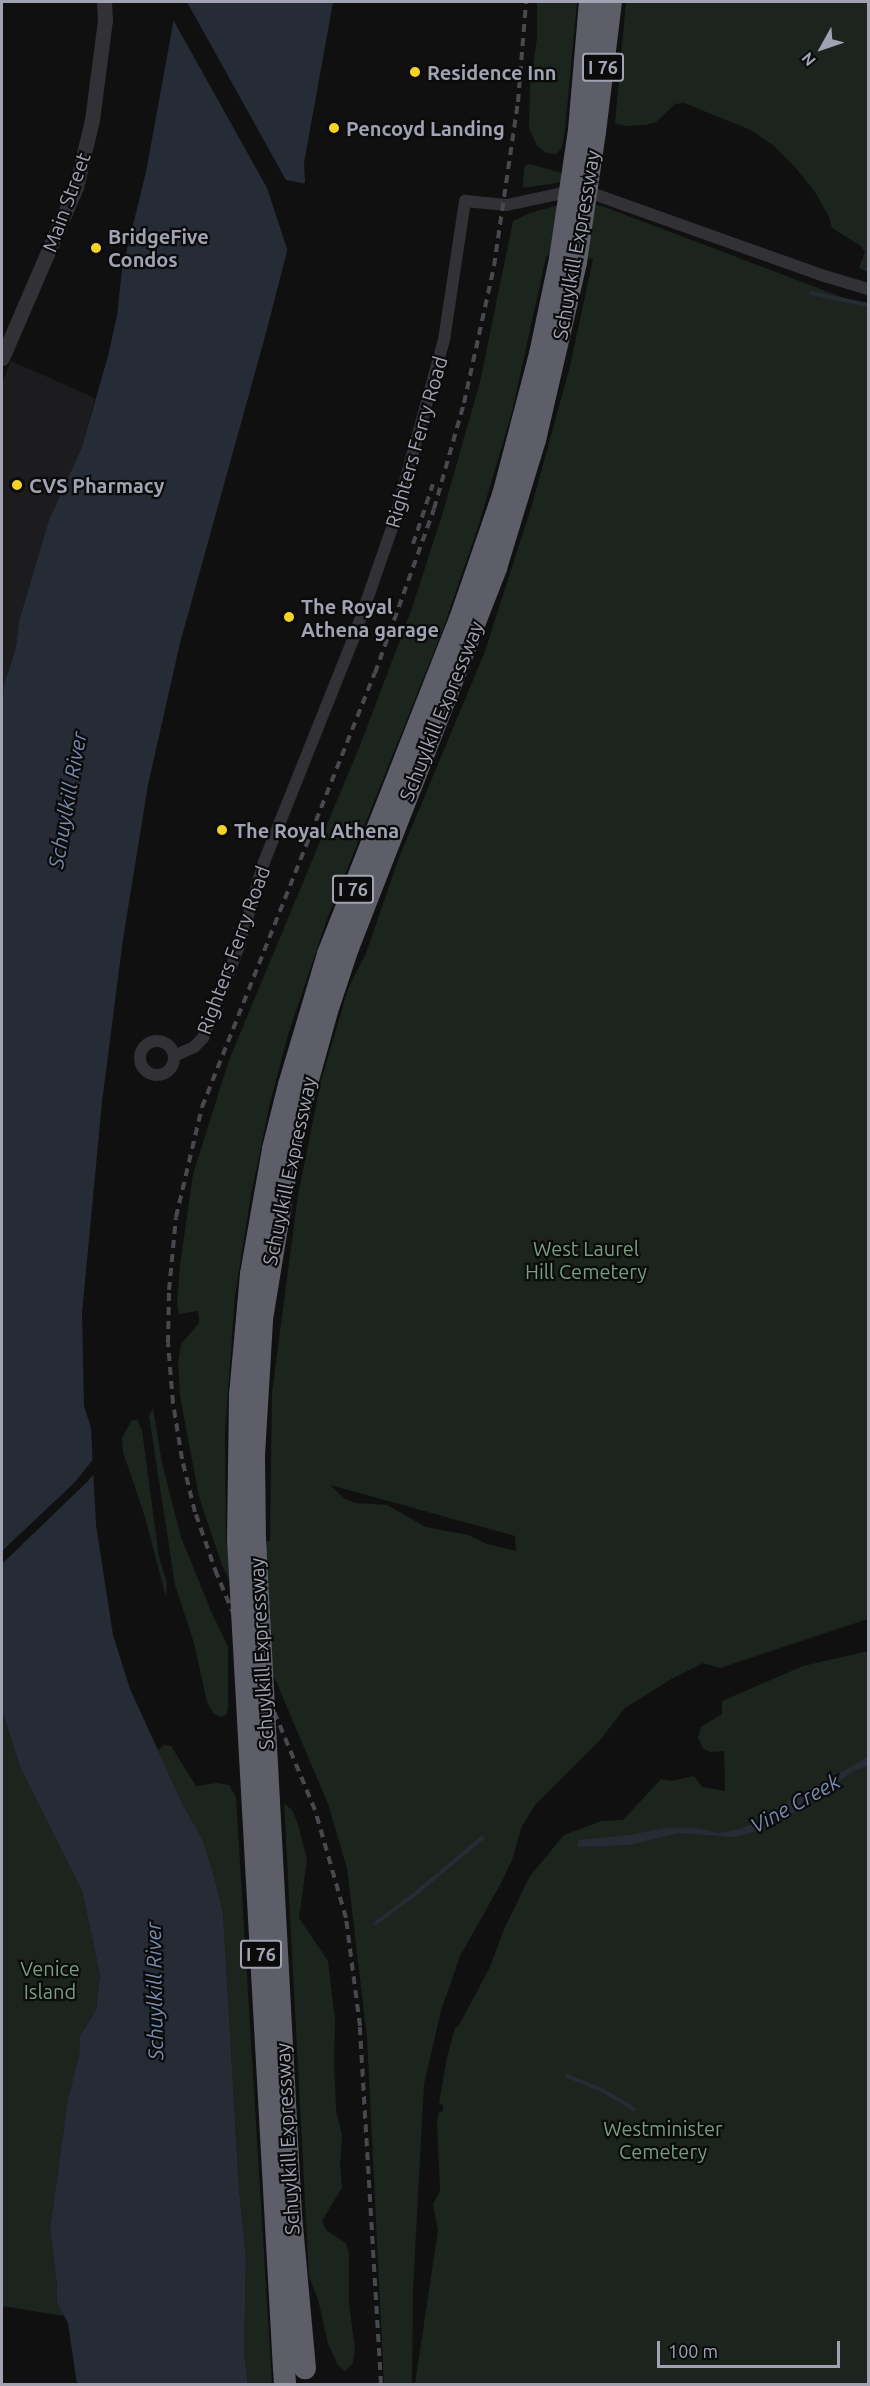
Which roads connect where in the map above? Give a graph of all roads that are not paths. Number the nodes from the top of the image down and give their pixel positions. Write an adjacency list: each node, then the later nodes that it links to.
1 (104, 2): 6 (street, Main Street)
2 (590, 2): 4 (highway, Schuylkill Expressway / I 76)
3 (611, 2): 4 (highway, Schuylkill Expressway / I 76)
4 (587, 131): 8 (highway, Schuylkill Expressway / I 76, bridge)
5 (868, 289): 7 (street, Righters Ferry Road)
6 (2, 358)
7 (174, 1056)
8 (295, 2377)

